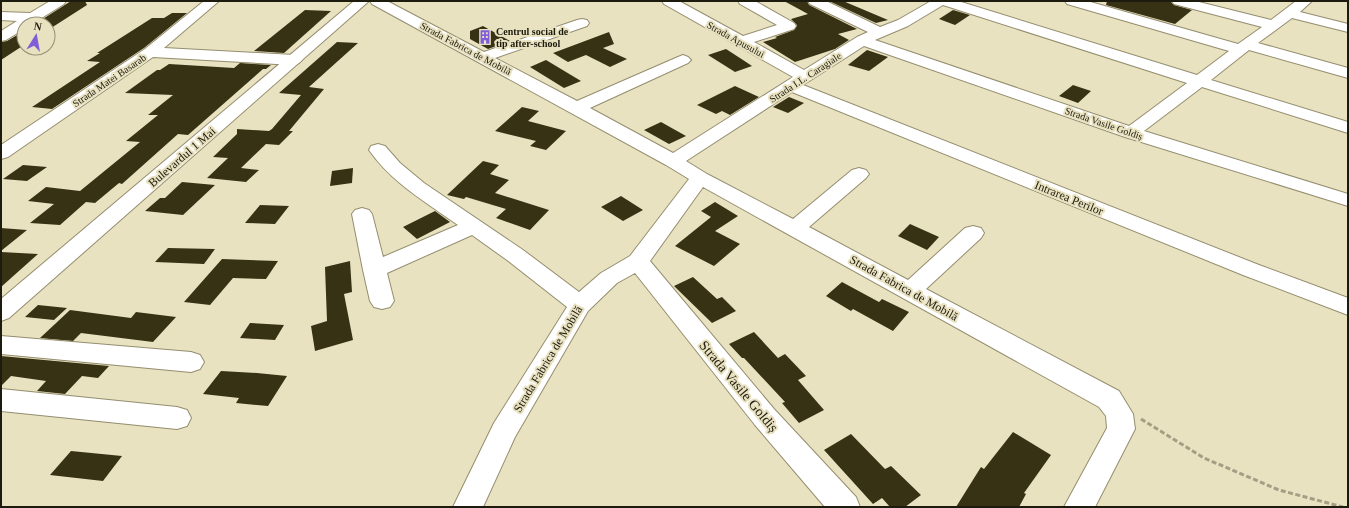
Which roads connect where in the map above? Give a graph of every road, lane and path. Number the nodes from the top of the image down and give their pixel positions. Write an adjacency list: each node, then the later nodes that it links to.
1 (59, 1): 15 (street)
2 (212, 1): 25 (street, Strada Matei Basarab)
3 (362, 1): 27 (street, Bulevardul 1 Mai)
4 (377, 1): 26 (street, Strada Fabrica de Mobilă)
5 (669, 1): 23 (street, Strada Apusului)
6 (745, 1): 23 (street)
7 (815, 1): 20 (street)
8 (1072, 1): 24 (street)
9 (1179, 1): 17 (street)
10 (1305, 1): 12 (street)
11 (936, 2): 20 (street, Strada I.L. Caragiale); 31 (street)
12 (1289, 13): 17 (street); 19 (street)
13 (1, 16): 14 (street)
14 (16, 16)
15 (35, 16)
16 (582, 23): 26 (street)
17 (1272, 25): 24 (street)
18 (16, 28): 21 (street)
19 (1348, 28)
20 (879, 32): 22 (street, Strada I.L. Caragiale)
21 (1, 37)
22 (862, 40): 30 (street, Strada I.L. Caragiale); 34 (street, Strada Vasile Goldiș)
23 (740, 42): 30 (street, Strada Apusului)
24 (1244, 47): 29 (street); 31 (street)
25 (150, 52): 27 (street); 36 (street, Strada Matei Basarab)
26 (484, 57): 32 (street, Strada Fabrica de Mobilă)
27 (294, 60): 51 (street, Bulevardul 1 Mai)
28 (683, 60): 32 (street)
29 (1348, 73)
30 (798, 82): 37 (street, Strada I.L. Caragiale); 50 (street, Intrarea Perilor)
31 (1200, 82): 33 (street); 34 (street)
32 (577, 108): 37 (street, Strada Fabrica de Mobilă)
33 (1348, 128)
34 (1131, 133): 40 (street, Strada Vasile Goldiș)
35 (378, 150): 42 (street)
36 (1, 153)
37 (673, 160): 39 (street, Strada Fabrica de Mobilă)
38 (859, 174): 43 (street)
39 (700, 178): 43 (street, Strada Fabrica de Mobilă); 45 (street, Strada Fabrica de Mobilă)
40 (1348, 200)
41 (362, 214): 46 (street)
42 (474, 227): 46 (street); 49 (street)
43 (795, 228): 47 (street, Strada Fabrica de Mobilă)
44 (973, 233): 47 (street)
45 (638, 261): 49 (street, Strada Fabrica de Mobilă); 58 (street, Strada Vasile Goldiș)
46 (374, 270): 48 (street)
47 (911, 290): 54 (street, Strada Fabrica de Mobilă)
48 (382, 301)
49 (580, 305): 57 (street, Strada Fabrica de Mobilă)
50 (1348, 307)
51 (1, 312)
52 (1, 345): 53 (street)
53 (191, 362)
54 (1109, 399): 59 (street); 60 (path)
55 (1, 400): 56 (street)
56 (177, 418)
57 (468, 507)
58 (845, 507)
59 (1079, 507)
60 (1343, 507)

